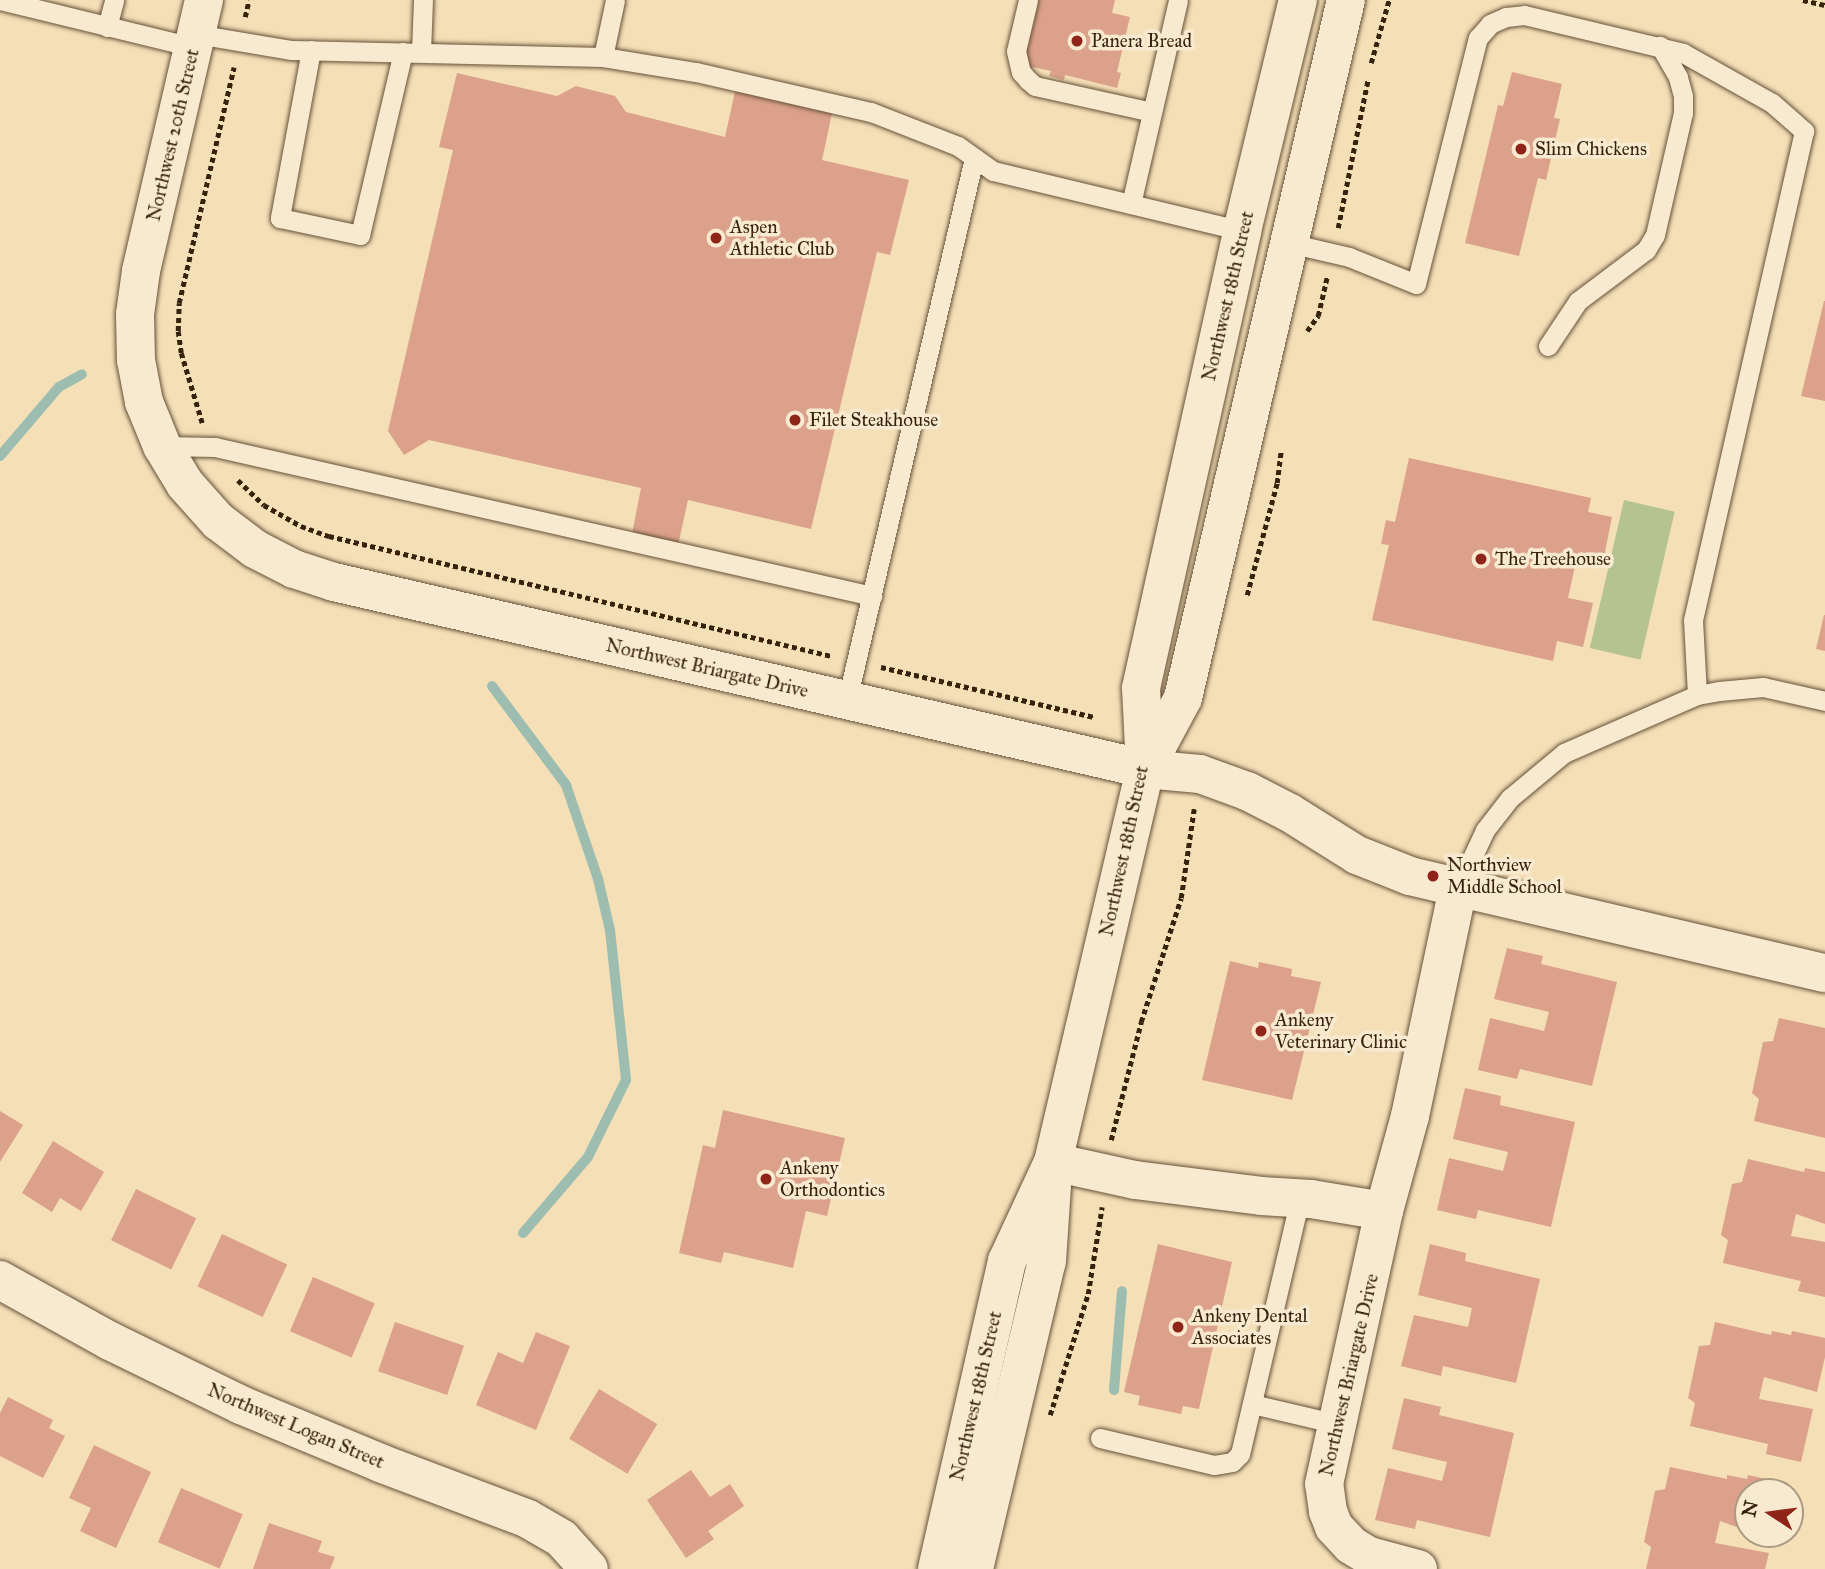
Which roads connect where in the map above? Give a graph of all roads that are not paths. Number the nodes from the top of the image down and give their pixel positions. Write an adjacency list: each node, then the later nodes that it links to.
1 (114, 0): 9 (lane)
2 (423, 0): 13 (lane)
3 (615, 0): 14 (lane)
4 (1028, 0): 15 (lane)
5 (1178, 0): 15 (lane)
6 (1298, 0): 18 (street, Northwest 18th Street)
7 (1346, 0): 19 (street)
8 (0, 1): 9 (lane)
9 (107, 27): 10 (lane)
10 (198, 27): 12 (lane); 20 (street, Northwest 20th Street)
11 (1660, 46): 19 (lane); 21 (lane); 24 (lane)
12 (311, 50): 13 (lane); 13 (lane)
13 (412, 52): 14 (lane)
14 (603, 57): 16 (lane)
15 (1152, 112): 17 (lane)
16 (974, 158): 17 (lane); 23 (lane)
17 (1131, 205): 18 (lane)
18 (1242, 231): 27 (street, Northwest 18th Street)
19 (1289, 243): 27 (street)
20 (141, 271): 22 (street, Northwest Briargate Drive)
21 (1548, 346)
22 (162, 446): 23 (lane); 25 (street, Northwest Briargate Drive)
23 (872, 596): 25 (lane)
24 (1697, 695): 26 (lane); 28 (lane)
25 (847, 700): 27 (street, Northwest Briargate Drive)
26 (1825, 701)
27 (1145, 769): 28 (street, Northwest Briargate Drive); 30 (street, Northwest 18th Street)
28 (1458, 888): 29 (street, Northwest Briargate Drive); 32 (street, Northwest Briargate Drive)
29 (1825, 973)
30 (1053, 1162): 31 (street); 38 (street, Northwest 18th Street); 39 (street)
31 (1300, 1198): 32 (street); 34 (lane)
32 (1384, 1211): 35 (street, Northwest Briargate Drive)
33 (0, 1280): 37 (street, Northwest Logan Street)
34 (1252, 1404): 35 (lane); 36 (lane)
35 (1337, 1424): 40 (street, Northwest Briargate Drive)
36 (1100, 1437)
37 (589, 1569)
38 (937, 1569)
39 (974, 1569)
40 (1418, 1569)

